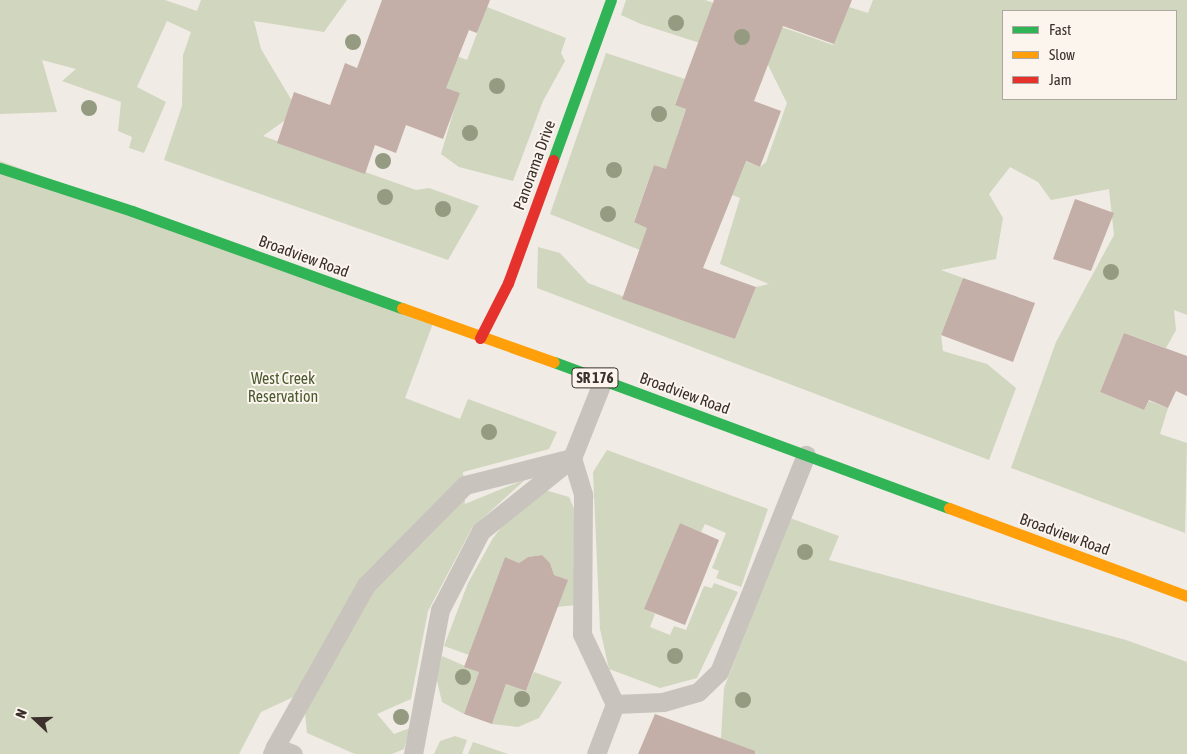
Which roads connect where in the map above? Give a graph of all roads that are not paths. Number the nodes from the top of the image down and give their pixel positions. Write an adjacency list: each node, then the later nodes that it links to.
1 (611, 0): 3 (main road, Panorama Drive)
2 (0, 168): 3 (main road, Broadview Road / SR 176)
3 (480, 338): 4 (main road, Broadview Road / SR 176)
4 (603, 380): 5 (main road, Broadview Road / SR 176); 6 (lane)
5 (806, 455): 7 (main road, Broadview Road / SR 176); 8 (lane)
6 (572, 458): 8 (lane); 9 (lane); 11 (lane)
7 (1187, 596)
8 (615, 704): 12 (lane)
9 (274, 750): 10 (lane)
10 (294, 754)
11 (413, 754)
12 (596, 754)

